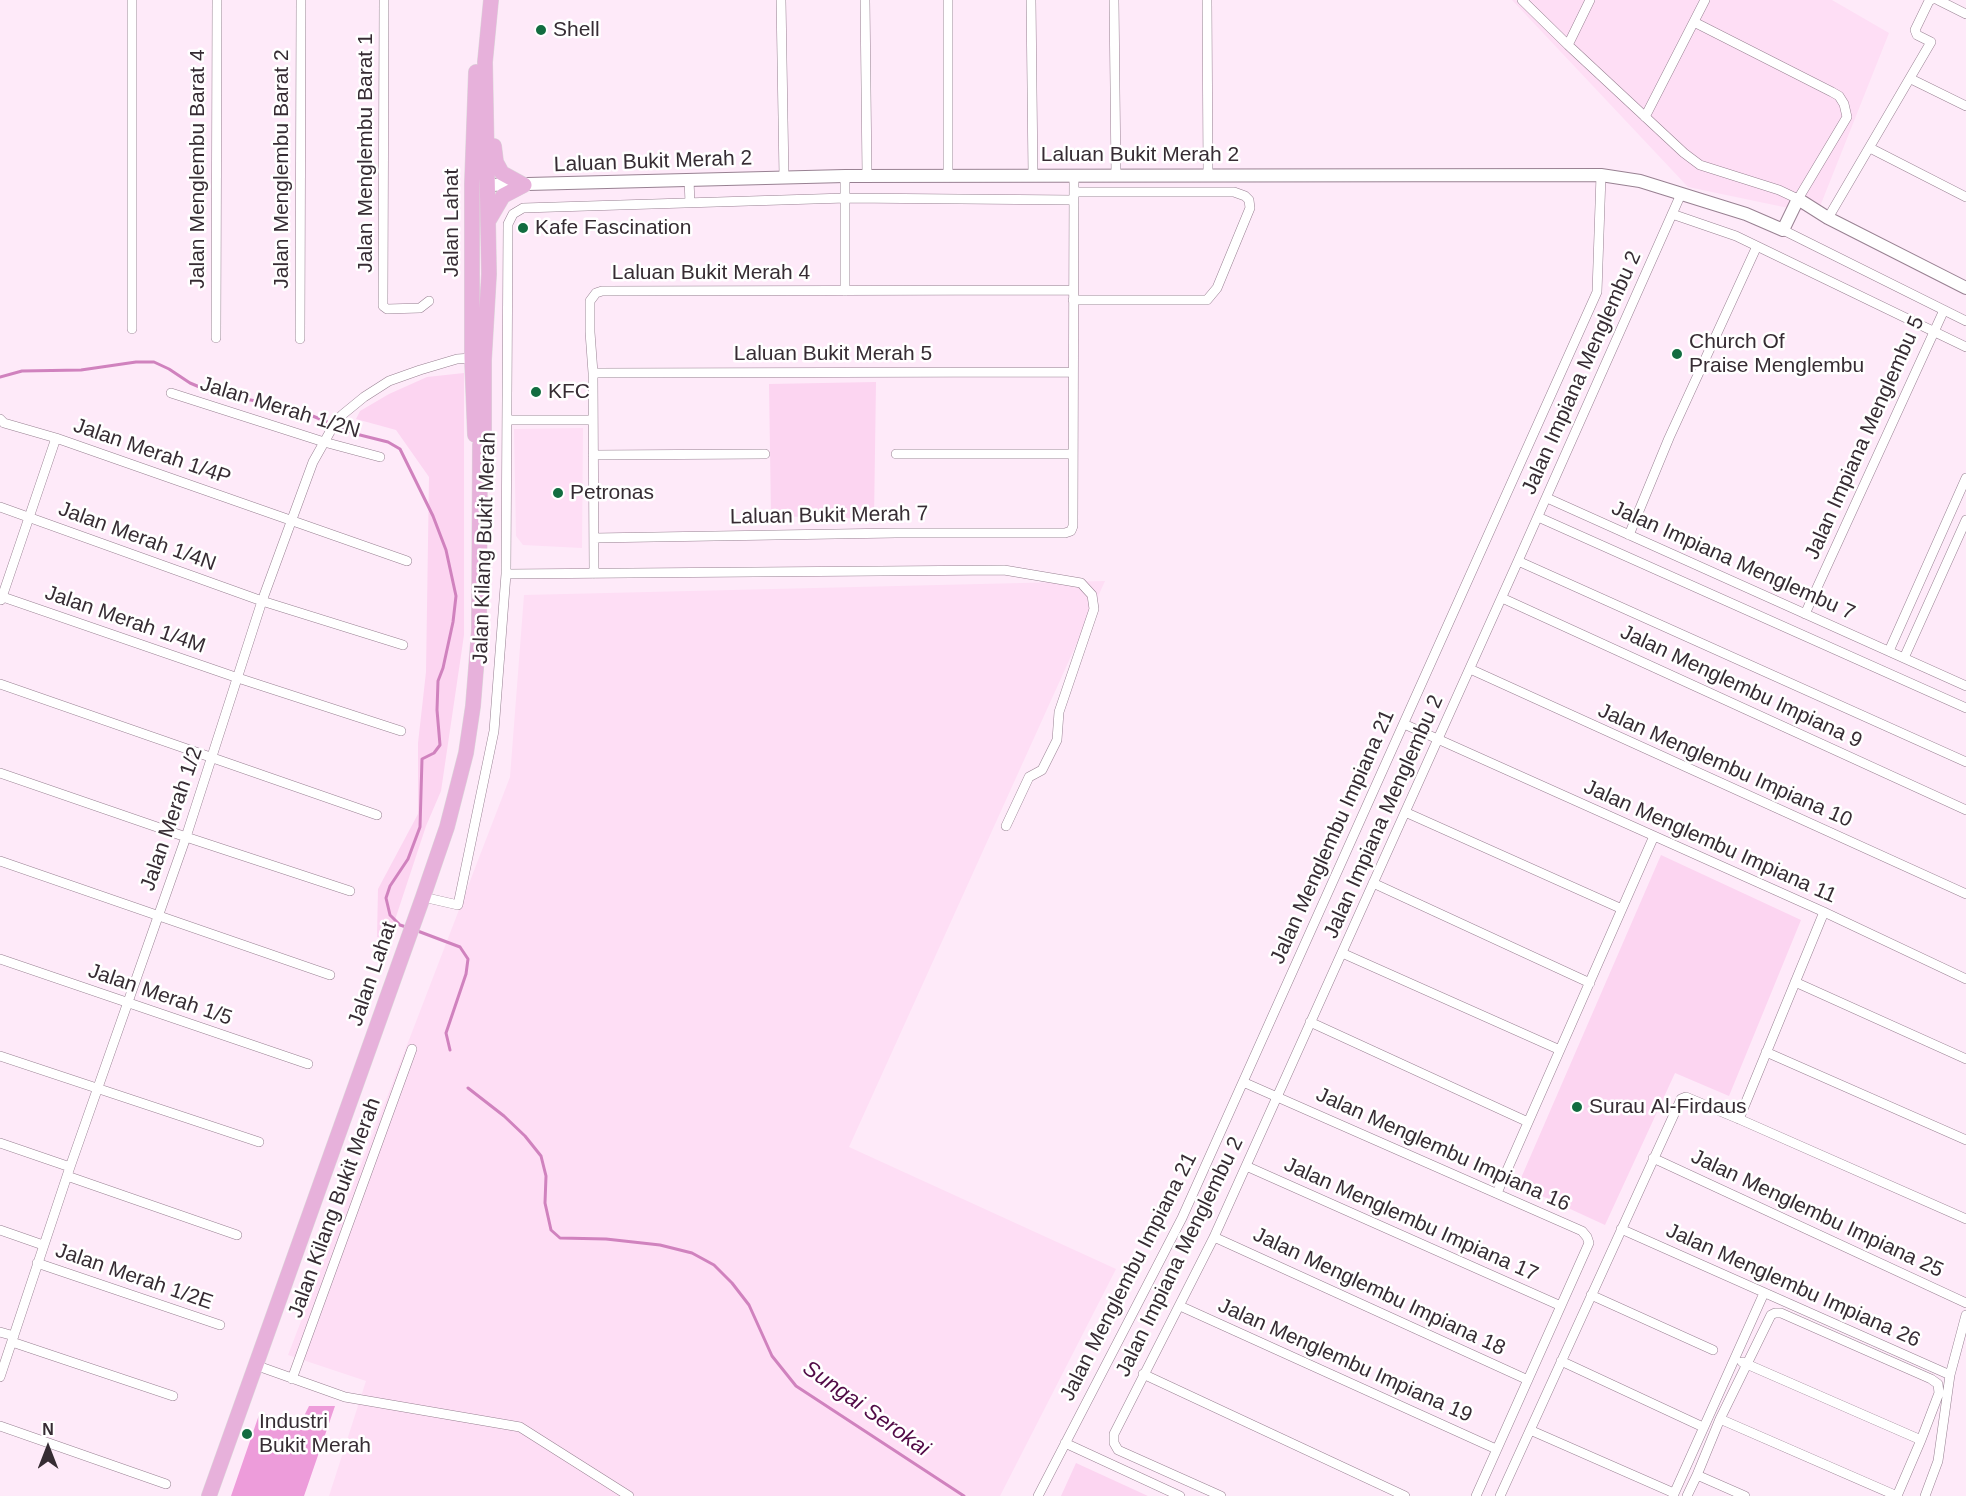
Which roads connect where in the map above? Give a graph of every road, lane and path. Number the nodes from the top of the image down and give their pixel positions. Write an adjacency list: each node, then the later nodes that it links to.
1 (132, 0): 58 (street)
2 (217, 0): 60 (street, Jalan Menglembu Barat 4)
3 (301, 0): 61 (street, Jalan Menglembu Barat 2)
4 (384, 0): 55 (street, Jalan Menglembu Barat 1)
5 (484, 0): 22 (main road, Jalan Lahat)
6 (491, 0): 20 (main road, Jalan Lahat)
7 (781, 0): 34 (street)
8 (865, 0): 32 (street)
9 (948, 0): 33 (street)
10 (1031, 0): 27 (street)
11 (1114, 0): 29 (street)
12 (1207, 0): 26 (street)
13 (1522, 0): 19 (street)
14 (1590, 0): 19 (street)
15 (1704, 0): 18 (street)
16 (1933, 0): 17 (street); 21 (street)
17 (1966, 14)
18 (1694, 22): 24 (street); 42 (street)
19 (1568, 45): 24 (street)
20 (485, 62): 36 (main road, Jalan Lahat); 37 (main road)
21 (1911, 79): 23 (street); 25 (street)
22 (476, 86): 36 (main road); 51 (main road, Jalan Lahat)
23 (1966, 106)
24 (1646, 117): 42 (street)
25 (1870, 148): 40 (street); 45 (street)
26 (1208, 174): 29 (street, Laluan Bukit Merah 2); 30 (street, Laluan Bukit Merah 2)
27 (1033, 175): 28 (street, Laluan Bukit Merah 2); 33 (street, Laluan Bukit Merah 2)
28 (1074, 175): 29 (street, Laluan Bukit Merah 2); 39 (street)
29 (1116, 175)
30 (1601, 175): 38 (street, Laluan Bukit Merah 2); 103 (street, Jalan Menglembu Impiana 21)
31 (845, 176): 32 (street, Laluan Bukit Merah 2); 34 (street, Laluan Bukit Merah 2); 41 (street)
32 (867, 176): 33 (street, Laluan Bukit Merah 2)
33 (948, 176)
34 (784, 177): 35 (street, Laluan Bukit Merah 2)
35 (689, 180): 37 (street, Laluan Bukit Merah 2); 43 (street)
36 (488, 185): 37 (street, Laluan Bukit Merah 2); 46 (main road, Jalan Lahat); 51 (main road)
37 (524, 185): 46 (main road)
38 (1681, 194): 44 (street, Jalan Impiana Menglembu 2); 48 (street, Laluan Bukit Merah 2)
39 (1074, 196): 41 (street, Laluan Bukit Merah 2); 54 (street); 54 (street, Laluan Bukit Merah 2)
40 (1966, 197)
41 (846, 198): 43 (street, Laluan Bukit Merah 2); 53 (street)
42 (1798, 199): 45 (street); 48 (street)
43 (690, 203): 47 (street, Laluan Bukit Merah 2)
44 (1672, 214): 49 (street); 79 (street, Jalan Impiana Menglembu 2)
45 (1828, 218): 52 (street)
46 (488, 222): 50 (main road, Jalan Lahat)
47 (508, 224): 68 (street, Jalan Kilang Bukit Merah)
48 (1783, 230): 56 (street)
49 (1756, 246): 59 (street); 85 (street)
50 (489, 274): 63 (main road); 71 (main road, Jalan Lahat)
51 (473, 278): 63 (main road, Jalan Lahat)
52 (1966, 288)
53 (845, 291): 54 (street, Laluan Bukit Merah 4); 65 (street, Laluan Bukit Merah 4)
54 (1073, 295): 64 (street)
55 (429, 302)
56 (1944, 310): 57 (street); 59 (street, Jalan Impiana Menglembu 5)
57 (1966, 321)
58 (132, 329)
59 (1933, 330): 62 (street); 94 (street, Jalan Impiana Menglembu 5)
60 (216, 338)
61 (300, 339)
62 (1966, 347)
63 (472, 358): 71 (main road, Jalan Lahat); 72 (street, Jalan Merah 1/2)
64 (1073, 372): 65 (street, Laluan Bukit Merah 5); 75 (street)
65 (593, 373): 69 (street, Laluan Bukit Merah 4)
66 (171, 393): 72 (street, Jalan Merah 1/2N)
67 (0, 419): 70 (street, Jalan Merah 1/4P)
68 (507, 420): 69 (street); 90 (street, Jalan Kilang Bukit Merah)
69 (592, 420): 76 (street, Laluan Bukit Merah 4)
70 (56, 438): 82 (street); 83 (street, Jalan Merah 1/4P)
71 (482, 441): 119 (main road, Jalan Lahat)
72 (324, 442): 77 (street, Jalan Merah 1/2N); 83 (street, Jalan Merah 1/2)
73 (765, 454): 76 (street)
74 (896, 454): 75 (street)
75 (1072, 454): 86 (street, Laluan Bukit Merah 7)
76 (593, 455): 86 (street, Laluan Bukit Merah 4)
77 (380, 457)
78 (1966, 478): 96 (street)
79 (1546, 498): 81 (street, Jalan Impiana Menglembu 2); 85 (street, Jalan Impiana Menglembu 7)
80 (0, 507): 82 (street, Jalan Merah 1/4N)
81 (1538, 517): 88 (street, Jalan Impiana Menglembu 2); 102 (street)
82 (29, 518): 91 (street); 93 (street, Jalan Merah 1/4N)
83 (292, 520): 87 (street, Jalan Merah 1/4P); 93 (street, Jalan Merah 1/2)
84 (1966, 520): 97 (street)
85 (1629, 535): 94 (street, Jalan Impiana Menglembu 7)
86 (594, 538): 89 (street, Laluan Bukit Merah 4)
87 (407, 561)
88 (1518, 561): 92 (street, Jalan Impiana Menglembu 2); 107 (street)
89 (594, 573): 90 (street); 112 (street)
90 (506, 574): 119 (street, Jalan Kilang Bukit Merah)
91 (1, 598): 99 (street, Jalan Merah 1/4M)
92 (1502, 598): 98 (street, Jalan Impiana Menglembu 2); 109 (street, Jalan Menglembu Impiana 9)
93 (262, 601): 95 (street, Jalan Merah 1/4N); 99 (street, Jalan Merah 1/2)
94 (1805, 614): 96 (street, Jalan Impiana Menglembu 7)
95 (403, 645)
96 (1889, 651): 97 (street, Jalan Impiana Menglembu 7)
97 (1904, 658): 101 (street, Jalan Impiana Menglembu 7)
98 (1470, 669): 105 (street, Jalan Impiana Menglembu 2); 118 (street, Jalan Menglembu Impiana 10)
99 (238, 678): 104 (street, Jalan Merah 1/4M); 106 (street, Jalan Merah 1/2)
100 (0, 684): 106 (street)
101 (1966, 686)
102 (1966, 708)
103 (1404, 724): 105 (street, Jalan Menglembu Impiana 11); 137 (street, Jalan Menglembu Impiana 21)
104 (401, 731)
105 (1438, 740): 110 (street, Jalan Impiana Menglembu 2); 113 (street, Jalan Menglembu Impiana 11)
106 (211, 758): 111 (street); 114 (street, Jalan Merah 1/2)
107 (1966, 762)
108 (0, 773): 114 (street)
109 (1966, 810)
110 (1405, 812): 116 (street, Jalan Impiana Menglembu 2); 120 (street)
111 (377, 815)
112 (1006, 826)
113 (1654, 836): 120 (street); 121 (street, Jalan Menglembu Impiana 11)
114 (186, 837): 117 (street); 122 (street, Jalan Merah 1/2)
115 (0, 861): 122 (street)
116 (1373, 883): 123 (street, Jalan Impiana Menglembu 2); 127 (street)
117 (350, 891)
118 (1966, 894)
119 (423, 897): 168 (main road, Jalan Lahat)
120 (1622, 909): 127 (street)
121 (1824, 912): 126 (street, Jalan Menglembu Impiana 11); 128 (street)
122 (158, 915): 125 (street); 129 (street, Jalan Merah 1/2)
123 (1342, 953): 130 (street, Jalan Impiana Menglembu 2); 132 (street)
124 (0, 959): 129 (street, Jalan Merah 1/5)
125 (330, 975)
126 (1966, 979)
127 (1590, 982): 132 (street)
128 (1795, 982): 133 (street); 135 (street)
129 (127, 1003): 136 (street, Jalan Merah 1/5); 138 (street, Jalan Merah 1/2)
130 (1311, 1022): 139 (street, Jalan Impiana Menglembu 2); 141 (street)
131 (412, 1049): 173 (street, Jalan Kilang Bukit Merah)
132 (1560, 1050): 141 (street)
133 (1766, 1052): 140 (street); 142 (street)
134 (0, 1056): 138 (street)
135 (1966, 1059)
136 (308, 1064)
137 (1243, 1082): 139 (street, Jalan Menglembu Impiana 16); 181 (street, Jalan Menglembu Impiana 21)
138 (98, 1089): 143 (street); 147 (street, Jalan Merah 1/2)
139 (1277, 1096): 146 (street, Jalan Impiana Menglembu 2); 148 (street, Jalan Menglembu Impiana 16)
140 (1738, 1119): 145 (street); 149 (street)
141 (1528, 1122): 148 (street)
142 (1966, 1140)
143 (259, 1142)
144 (0, 1143): 147 (street)
145 (1653, 1158): 150 (street); 158 (street, Jalan Menglembu Impiana 25)
146 (1246, 1166): 153 (street, Jalan Impiana Menglembu 2); 160 (street, Jalan Menglembu Impiana 17)
147 (69, 1172): 152 (street); 154 (street, Jalan Merah 1/2)
148 (1497, 1193): 160 (street, Jalan Menglembu Impiana 16)
149 (1966, 1219)
150 (1621, 1229): 156 (street, Jalan Menglembu Impiana 26); 157 (street)
151 (0, 1230): 154 (street)
152 (237, 1235)
153 (1214, 1237): 159 (street, Jalan Impiana Menglembu 2); 174 (street, Jalan Menglembu Impiana 18)
154 (43, 1245): 155 (street, Jalan Merah 1/2)
155 (37, 1263): 162 (street, Jalan Merah 1/2E); 164 (street, Jalan Merah 1/2)
156 (1764, 1293): 166 (street); 171 (street, Jalan Menglembu Impiana 26)
157 (1591, 1295): 165 (street); 167 (street)
158 (1966, 1303)
159 (1180, 1306): 170 (street, Jalan Impiana Menglembu 2); 182 (street, Jalan Menglembu Impiana 19)
160 (1561, 1306): 174 (street)
161 (1966, 1315): 171 (street)
162 (220, 1325)
163 (0, 1332): 164 (street)
164 (13, 1339): 172 (street, Jalan Merah 1/2); 175 (street)
165 (1713, 1350)
166 (1734, 1359): 169 (street); 178 (street)
167 (1561, 1361): 178 (street); 179 (street)
168 (255, 1365): 173 (street); 187 (main road, Jalan Lahat)
169 (1747, 1365): 176 (street); 180 (street); 180 (street)
170 (1143, 1374): 191 (street, Jalan Impiana Menglembu 2); 192 (street)
171 (1950, 1376): 197 (street)
172 (0, 1377)
173 (292, 1380): 188 (street)
174 (1528, 1380): 182 (street)
175 (173, 1396)
176 (1720, 1419): 183 (street); 196 (street)
177 (0, 1426): 184 (street)
178 (1703, 1427): 185 (street)
179 (1530, 1430): 185 (street); 186 (street)
180 (1921, 1440): 196 (street)
181 (1065, 1443): 189 (street, Jalan Menglembu Impiana 21); 190 (street)
182 (1496, 1449): 193 (street)
183 (1697, 1475): 194 (street); 195 (street)
184 (166, 1484)
185 (1673, 1494)
186 (1502, 1495)
187 (208, 1496)
188 (629, 1496)
189 (1038, 1496)
190 (1180, 1496)
191 (1221, 1496)
192 (1406, 1496)
193 (1476, 1496)
194 (1687, 1496)
195 (1745, 1496)
196 (1897, 1496)
197 (1925, 1496)

